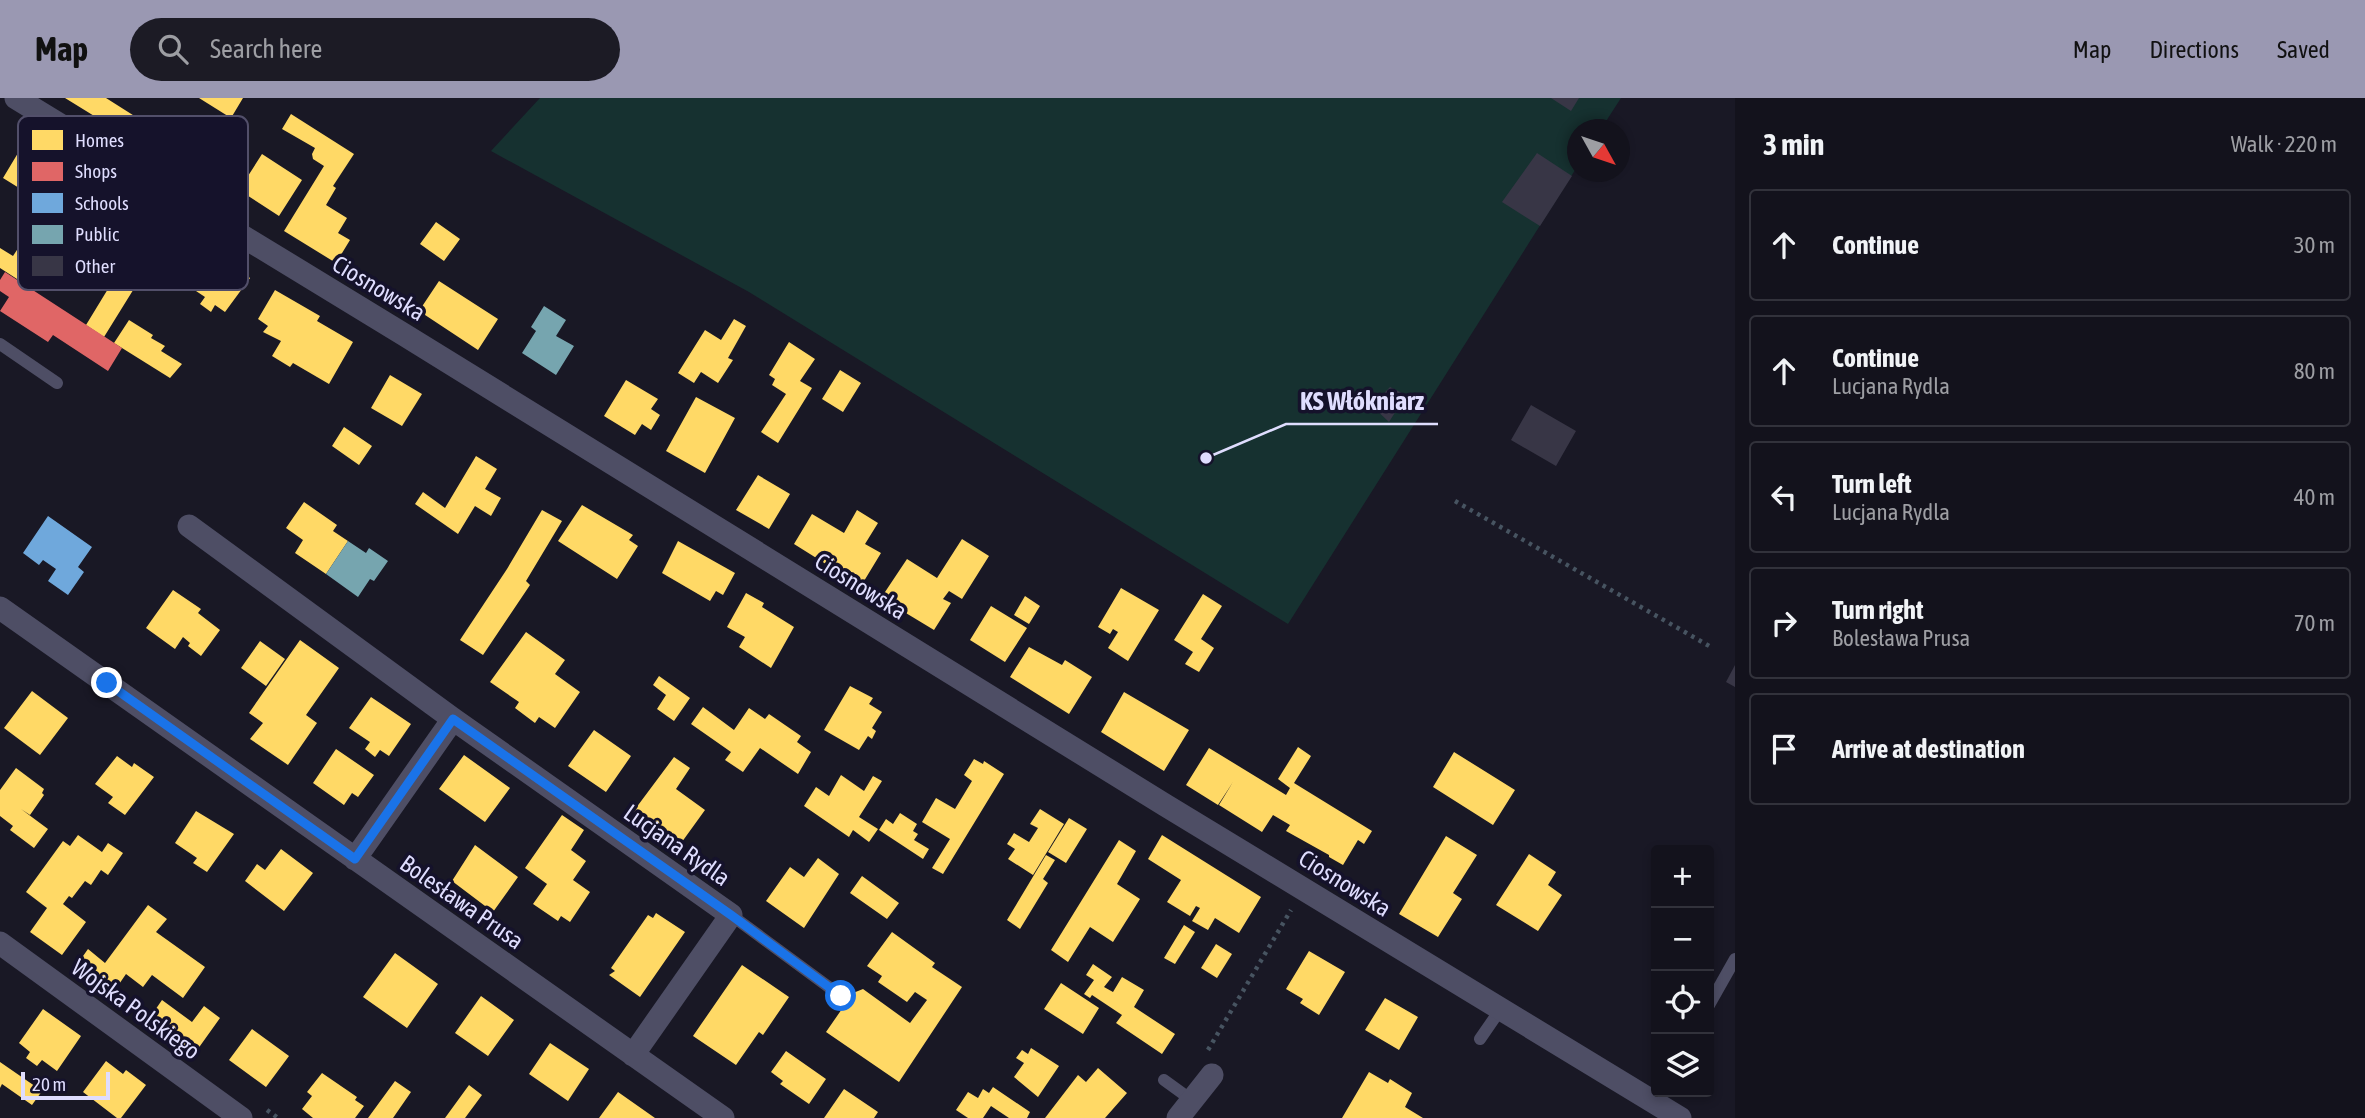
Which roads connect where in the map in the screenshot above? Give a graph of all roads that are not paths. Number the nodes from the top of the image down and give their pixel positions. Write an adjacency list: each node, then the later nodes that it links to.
1 (16, 98): 2 (street, Ciosnowska)
2 (46, 116)
3 (248, 239): 15 (street, Ciosnowska)
4 (0, 344): 5 (lane)
5 (57, 383)
6 (189, 526): 8 (street, Lucjana Rydla)
7 (0, 608): 9 (street, Bolesława Prusa)
8 (453, 719): 9 (street); 10 (street, Lucjana Rydla)
9 (355, 859): 17 (street, Bolesława Prusa)
10 (731, 915): 13 (lane); 17 (street, Lucjana Rydla)
11 (0, 943): 23 (street, Wojska Polskiego)
12 (1735, 959): 14 (lane)
13 (841, 996)
14 (1714, 996)
15 (1500, 1010): 16 (lane); 20 (street, Ciosnowska)
16 (1480, 1040)
17 (633, 1055): 24 (street, Bolesława Prusa)
18 (1212, 1075): 22 (street)
19 (1164, 1080): 22 (lane)
20 (1651, 1094)
21 (1656, 1097): 25 (street, Ciosnowska)
22 (1185, 1104)
23 (241, 1118)
24 (723, 1118)
25 (1680, 1118)

